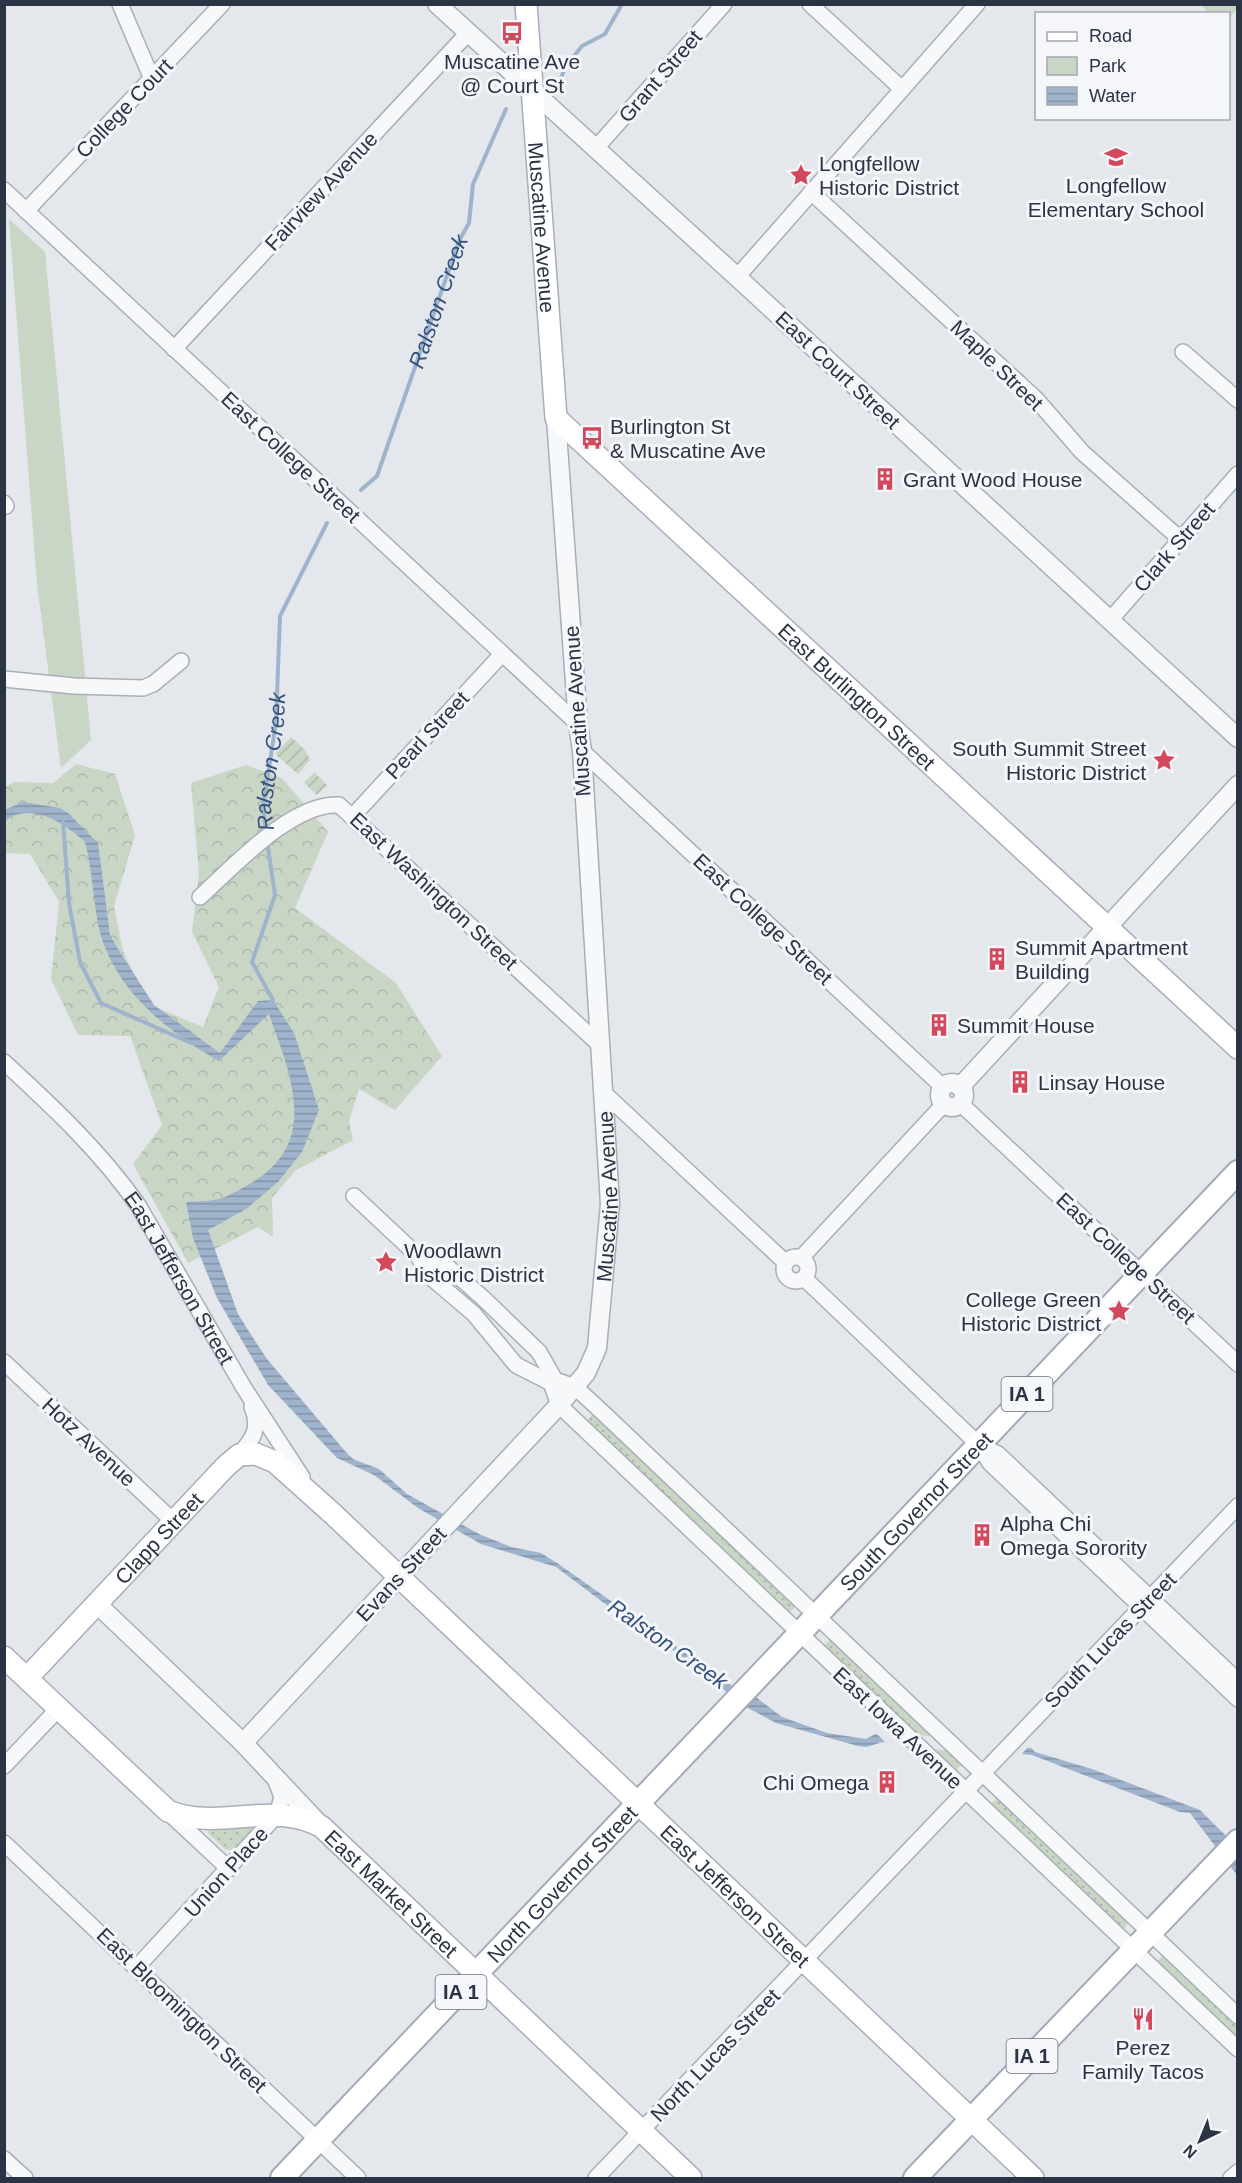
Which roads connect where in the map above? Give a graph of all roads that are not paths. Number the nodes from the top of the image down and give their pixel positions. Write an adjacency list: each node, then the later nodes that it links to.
1 (120, 4): 9 (street)
2 (222, 4): 9 (street, College Court)
3 (437, 4): 8 (street, East Court Street)
4 (526, 4): 11 (main road, Muscatine Avenue)
5 (723, 4): 12 (street, Grant Street)
6 (810, 4): 10 (street)
7 (976, 4): 10 (street)
8 (468, 33): 11 (street, East Court Street); 17 (street, Fairview Avenue)
9 (152, 79): 15 (street, College Court)
10 (902, 89): 14 (street)
11 (532, 90): 12 (street, East Court Street); 20 (main road, Muscatine Avenue)
12 (596, 148): 16 (street, East Court Street)
13 (4, 190): 15 (street, East College Street)
14 (812, 192): 16 (street); 22 (street, Maple Street)
15 (26, 211): 17 (street, East College Street)
16 (737, 277): 23 (street, East Court Street)
17 (174, 349): 24 (street, East College Street)
18 (1183, 352): 19 (street)
19 (1238, 400)
20 (556, 418): 27 (street, Muscatine Avenue); 33 (main road, East Burlington Street)
21 (1238, 474): 22 (street, Clark Street)
22 (1180, 539): 23 (street, Clark Street)
23 (1110, 620): 28 (street, East Court Street)
24 (502, 654): 27 (street, East College Street); 31 (street, Pearl Street)
25 (181, 661): 26 (street)
26 (4, 679)
27 (578, 724): 29 (street, Muscatine Avenue)
28 (1238, 738)
29 (582, 751): 34 (street, Muscatine Avenue); 38 (street, East College Street)
30 (1238, 785): 33 (street)
31 (352, 817): 32 (street, East Washington Street); 34 (street, East Washington Street)
32 (200, 897)
33 (1106, 926): 35 (main road, East Burlington Street); 38 (street)
34 (600, 1045): 37 (street, Muscatine Avenue)
35 (1238, 1048)
36 (4, 1062): 47 (street, East Jefferson Street)
37 (605, 1094): 42 (street); 46 (street, Muscatine Avenue)
38 (952, 1096): 42 (street); 43 (street, East College Street)
39 (1238, 1172): 43 (main road, South Governor Street / IA 1)
40 (354, 1196): 41 (street)
41 (417, 1255): 46 (street, East Iowa Avenue); 48 (street, East Iowa Avenue)
42 (794, 1261): 49 (street)
43 (1142, 1273): 45 (street, East College Street); 49 (main road, South Governor Street / IA 1)
44 (4, 1362): 53 (street, Hotz Avenue)
45 (1238, 1364)
46 (575, 1387): 48 (street, Muscatine Avenue); 57 (street, East Iowa Avenue)
47 (244, 1388): 50 (street, Clapp Street); 52 (street, East Jefferson Street)
48 (559, 1405): 54 (street, Evans Street); 58 (street, East Iowa Avenue)
49 (979, 1445): 55 (street); 57 (main road, South Governor Street / IA 1)
50 (239, 1455): 52 (main road, East Jefferson Street); 53 (main road, Clapp Street)
51 (1238, 1506): 55 (street, South Lucas Street)
52 (333, 1514): 54 (main road, East Jefferson Street)
53 (174, 1522): 56 (main road, Clapp Street)
54 (398, 1577): 64 (street, Evans Street); 69 (main road, East Jefferson Street)
55 (1146, 1603): 61 (street); 62 (street); 67 (street, South Lucas Street)
56 (97, 1604): 60 (main road, Clapp Street); 64 (street, East Market Street)
57 (818, 1616): 58 (main road, North Governor Street / IA 1); 67 (street, East Iowa Avenue)
58 (798, 1634): 68 (street, East Iowa Avenue); 69 (main road, North Governor Street / IA 1)
59 (4, 1657): 60 (main road)
60 (27, 1678): 63 (main road)
61 (1238, 1681)
62 (1238, 1699)
63 (59, 1708): 65 (street); 70 (main road)
64 (243, 1743): 66 (street, East Market Street)
65 (4, 1766)
66 (265, 1766): 71 (street, Union Place); 72 (street, East Market Street)
67 (983, 1774): 68 (street, North Lucas Street); 76 (street, East Iowa Avenue)
68 (966, 1792): 77 (street, East Iowa Avenue); 78 (street, North Lucas Street)
69 (638, 1803): 78 (main road, East Jefferson Street); 80 (main road, North Governor Street / IA 1)
70 (168, 1812): 71 (main road); 75 (street)
71 (277, 1815): 72 (main road); 75 (street, Union Place)
72 (322, 1827): 80 (main road, East Market Street)
73 (1238, 1841): 76 (main road, IA 1)
74 (7, 1850): 79 (street, East Bloomington Street)
75 (229, 1869): 79 (street, Union Place)
76 (1150, 1933): 77 (main road, IA 1); 81 (street, East Iowa Avenue)
77 (1132, 1951): 82 (street, East Iowa Avenue); 83 (main road, IA 1)
78 (805, 1962): 83 (main road, East Jefferson Street); 84 (street, North Lucas Street)
79 (137, 1967): 85 (street, East Bloomington Street)
80 (477, 1974): 84 (main road, East Market Street); 85 (main road, North Governor Street / IA 1)
81 (1238, 2016)
82 (1238, 2049)
83 (971, 2120): 93 (main road, IA 1); 94 (main road, East Jefferson Street)
84 (641, 2131): 91 (street, North Lucas Street); 92 (main road, East Market Street)
85 (318, 2140): 89 (main road, North Governor Street / IA 1); 90 (street, East Bloomington Street)
86 (4, 2159): 88 (street)
87 (1238, 2172): 95 (street)
88 (25, 2178)
89 (282, 2178)
90 (358, 2178)
91 (597, 2178)
92 (691, 2178)
93 (915, 2178)
94 (1033, 2178)
95 (1232, 2178)

